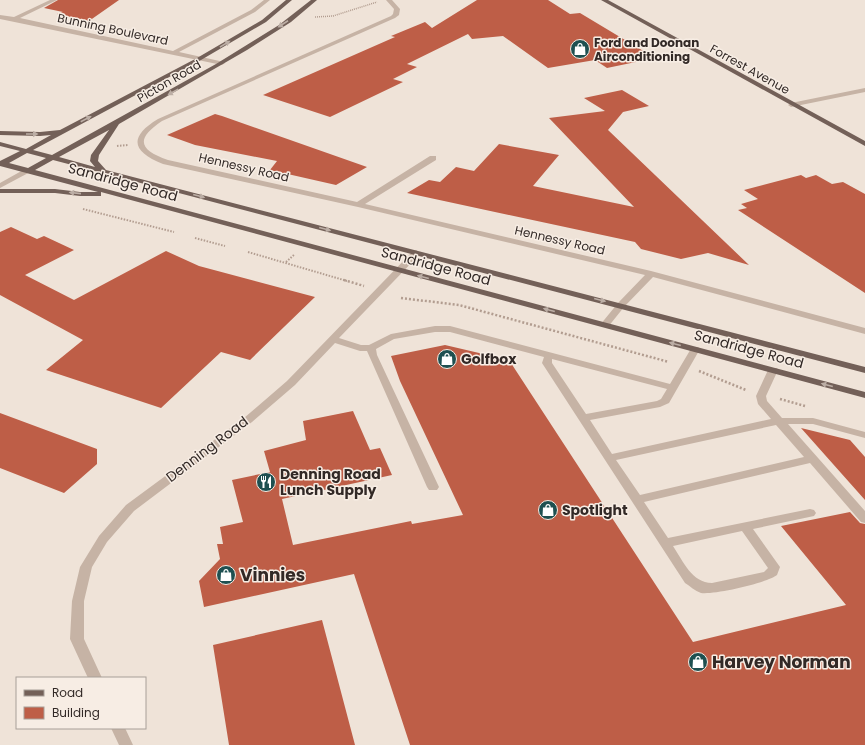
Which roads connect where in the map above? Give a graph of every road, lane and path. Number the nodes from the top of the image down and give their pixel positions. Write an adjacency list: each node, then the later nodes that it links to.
1 (54, 0): 9 (street)
2 (267, 0): 10 (street)
3 (289, 0): 11 (main road, Picton Road, one-way to 3)
4 (314, 0): 12 (main road, Picton Road, one-way to 12)
5 (604, 0): 14 (main road, Forrest Avenue)
6 (385, 1): 8 (path); 19 (street)
7 (0, 17): 9 (street, Bunning Boulevard)
8 (313, 17)
9 (15, 18): 10 (street, Bunning Boulevard)
10 (173, 53): 11 (street, Bunning Boulevard)
11 (199, 59): 12 (street, Bunning Boulevard); 16 (main road, Picton Road, one-way to 11)
12 (222, 63): 15 (main road, Picton Road, one-way to 15)
13 (865, 90): 14 (street)
14 (791, 105): 20 (main road, Forrest Avenue)
15 (119, 122): 23 (main road, Picton Road); 26 (main road)
16 (64, 131): 17 (main road, one-way to 16); 22 (main road, Picton Road)
17 (0, 133)
18 (0, 144): 22 (main road, Sandridge Road)
19 (140, 144): 21 (path); 31 (street, Hennessy Road)
20 (865, 144)
21 (112, 147)
22 (27, 150): 23 (main road, Sandridge Road); 25 (main road, Picton Road)
23 (53, 157): 26 (main road, Sandridge Road); 27 (main road, Picton Road)
24 (433, 158): 31 (street)
25 (1, 164): 27 (main road, Sandridge Road)
26 (104, 170): 37 (main road, Sandridge Road, one-way to 37)
27 (28, 171): 28 (street); 30 (main road, Sandridge Road)
28 (0, 186)
29 (0, 191): 30 (main road, one-way to 29)
30 (114, 194): 40 (main road, Sandridge Road)
31 (358, 205): 41 (street, Hennessy Road)
32 (79, 208): 33 (path)
33 (174, 232)
34 (195, 238): 35 (path)
35 (225, 246)
36 (248, 252): 39 (path)
37 (416, 253): 40 (street, Denning Road); 44 (main road, Sandridge Road, one-way to 44)
38 (294, 255): 39 (path)
39 (286, 262): 42 (path)
40 (399, 271): 45 (main road, Sandridge Road, one-way to 40); 47 (street, Denning Road)
41 (651, 274): 44 (street); 46 (street, Hennessy Road)
42 (365, 286)
43 (401, 298): 51 (path)
44 (621, 305): 45 (street); 53 (main road, Sandridge Road)
45 (605, 325): 49 (main road, Sandridge Road, one-way to 45)
46 (865, 331)
47 (334, 340): 48 (street); 69 (street, Denning Road)
48 (371, 348): 50 (street); 63 (street)
49 (694, 349): 52 (main road, Sandridge Road); 55 (street)
50 (550, 355): 55 (street); 58 (street)
51 (669, 362)
52 (773, 370): 57 (main road, Sandridge Road, one-way to 52); 59 (street)
53 (865, 370)
54 (699, 371): 56 (path)
55 (674, 388): 58 (street)
56 (749, 390)
57 (865, 395)
58 (583, 418): 61 (street)
59 (779, 421): 60 (street); 61 (street); 62 (street)
60 (865, 435)
61 (610, 458): 64 (street)
62 (812, 459): 64 (street); 66 (street)
63 (433, 487)
64 (637, 500): 68 (street)
65 (810, 513): 67 (street)
66 (865, 519)
67 (745, 527): 68 (street); 68 (street)
68 (665, 543)
69 (95, 677)
70 (118, 729): 71 (street)
71 (126, 745)

